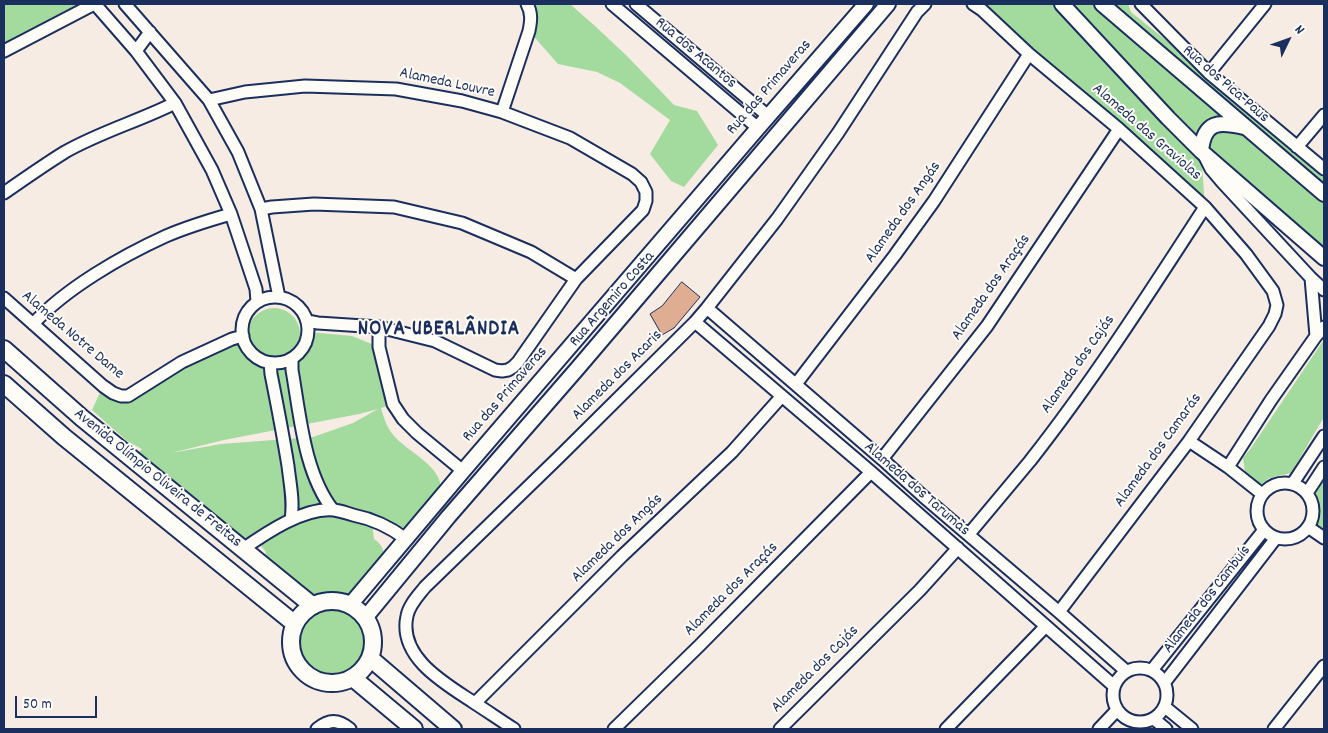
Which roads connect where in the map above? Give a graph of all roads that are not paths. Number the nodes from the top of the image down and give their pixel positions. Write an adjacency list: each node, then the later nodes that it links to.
1 (94, 4): 15 (street); 16 (street)
2 (125, 4): 14 (street)
3 (527, 4): 21 (street)
4 (612, 4): 25 (street, Rua dos Acantos)
5 (636, 4): 23 (street, Rua dos Acantos)
6 (866, 4): 23 (street, Rua das Primaveras)
7 (888, 4): 55 (street, Rua Argemiro Costa)
8 (925, 4): 43 (street, Alameda dos Acaris)
9 (973, 4): 17 (street, Alameda das Graviolas)
10 (1062, 4): 28 (street)
11 (1102, 4): 24 (street, Rua dos Pica-Paus)
12 (1141, 4): 18 (street)
13 (1265, 4): 18 (street)
14 (150, 32): 16 (street); 19 (street)
15 (4, 51)
16 (136, 51): 20 (street)
17 (1029, 54): 26 (street, Alameda das Graviolas); 57 (street, Alameda dos Angás)
18 (1209, 73): 27 (street)
19 (209, 100): 21 (street, Alameda Louvre); 33 (street)
20 (175, 103): 30 (street); 34 (street)
21 (502, 112): 37 (street, Alameda Louvre)
22 (1324, 115): 27 (street)
23 (768, 116): 25 (street, Rua das Primaveras)
24 (1247, 127): 28 (street); 31 (street, Rua dos Pica-Paus)
25 (758, 128): 52 (street, Rua das Primaveras)
26 (1119, 129): 32 (street, Alameda das Graviolas); 66 (street, Alameda dos Araçás)
27 (1297, 147): 29 (street)
28 (1202, 151): 35 (street); 36 (street)
29 (1324, 169)
30 (4, 193)
31 (1324, 194)
32 (1205, 206): 42 (street, Alameda das Graviolas); 83 (street, Alameda dos Cajás)
33 (261, 209): 37 (street); 40 (street)
34 (231, 214): 41 (street); 46 (street)
35 (1324, 258)
36 (1311, 278): 38 (street); 50 (street)
37 (576, 279): 47 (street)
38 (1324, 290)
39 (4, 298): 46 (street, Alameda Notre Dame)
40 (279, 298): 41 (street); 44 (street)
41 (258, 302): 49 (street)
42 (1276, 305): 63 (street, Alameda dos Camarás)
43 (707, 308): 45 (street, Alameda dos Acaris); 57 (street, Alameda dos Tarumãs)
44 (307, 321): 47 (street); 53 (street)
45 (695, 322): 58 (street, Alameda dos Tarumãs); 104 (street, Alameda dos Acaris)
46 (33, 324): 49 (street, Alameda Notre Dame)
47 (379, 327): 70 (street)
48 (1324, 328): 50 (street)
49 (242, 336): 54 (street)
50 (1316, 336): 68 (street)
51 (4, 349): 65 (main road, Avenida Olímpio Oliveira de Freitas)
52 (563, 356): 55 (street); 70 (street, Rua das Primaveras)
53 (292, 359): 54 (street); 61 (street)
54 (270, 363): 62 (street)
55 (577, 369): 79 (street, Rua Argemiro Costa)
56 (4, 384): 67 (main road, Avenida Olímpio Oliveira de Freitas)
57 (796, 384): 59 (street, Alameda dos Tarumãs)
58 (782, 396): 60 (street, Alameda dos Tarumãs); 104 (street, Alameda dos Angás)
59 (836, 420): 60 (street); 66 (street, Alameda dos Tarumãs)
60 (826, 433): 71 (street, Alameda dos Tarumãs)
61 (304, 438): 62 (street); 78 (street)
62 (284, 441): 80 (street)
63 (1189, 441): 68 (street); 93 (street, Alameda dos Camarás)
64 (1323, 442): 72 (street)
65 (114, 444): 67 (main road); 88 (main road, Avenida Olímpio Oliveira de Freitas)
66 (882, 459): 75 (street, Alameda dos Tarumãs)
67 (96, 463): 95 (main road, Avenida Olímpio Oliveira de Freitas)
68 (1228, 467): 73 (street)
69 (1324, 467): 74 (street)
70 (463, 470): 76 (street, Rua das Primaveras)
71 (871, 472): 77 (street, Alameda dos Tarumãs); 114 (street, Alameda dos Araçás)
72 (1293, 484): 73 (street); 74 (street)
73 (1262, 494): 82 (street)
74 (1307, 494): 81 (street)
75 (924, 497): 77 (street); 83 (street, Alameda dos Tarumãs)
76 (438, 501): 79 (street); 86 (street, Rua das Primaveras)
77 (914, 509): 87 (street, Alameda dos Tarumãs)
78 (333, 510): 80 (street); 86 (street)
79 (449, 516): 94 (street, Rua Argemiro Costa)
80 (291, 520): 88 (street)
81 (1308, 526): 84 (street); 85 (street)
82 (1264, 530): 84 (street); 99 (street, Alameda dos Cambuís)
83 (969, 534): 89 (street, Alameda dos Tarumãs)
84 (1276, 538): 102 (street, Alameda dos Cambuís)
85 (1324, 538)
86 (406, 539): 92 (street, Rua das Primaveras)
87 (958, 548): 90 (street, Alameda dos Tarumãs); 115 (street, Alameda dos Cajás)
88 (242, 549): 91 (main road, Avenida Olímpio Oliveira de Freitas)
89 (1014, 573): 90 (street); 93 (street, Alameda dos Tarumãs)
90 (1002, 586): 96 (street, Alameda dos Tarumãs)
91 (313, 606): 92 (main road); 95 (main road)
92 (350, 606): 94 (main road)
93 (1059, 612): 100 (street, Alameda dos Tarumãs)
94 (365, 618): 97 (main road)
95 (295, 624): 101 (main road)
96 (1046, 626): 103 (street, Alameda dos Tarumãs); 116 (street)
97 (370, 658): 101 (main road); 112 (main road)
98 (1324, 666): 121 (street)
99 (1152, 670): 100 (street); 102 (street)
100 (1126, 671): 103 (street)
101 (353, 678): 111 (main road)
102 (1165, 682): 105 (street)
103 (1114, 686): 106 (street)
104 (475, 703): 113 (street, Alameda dos Acaris)
105 (1165, 707): 107 (street); 120 (street)
106 (1117, 710): 108 (street); 117 (street)
107 (1154, 719): 108 (street); 119 (street)
108 (1129, 720): 118 (street)
109 (317, 729): 110 (street)
110 (350, 729)
111 (414, 729)
112 (453, 729)
113 (514, 729)
114 (614, 729)
115 (780, 729)
116 (946, 729)
117 (1099, 729)
118 (1120, 729)
119 (1166, 729)
120 (1192, 729)
121 (1274, 729)

